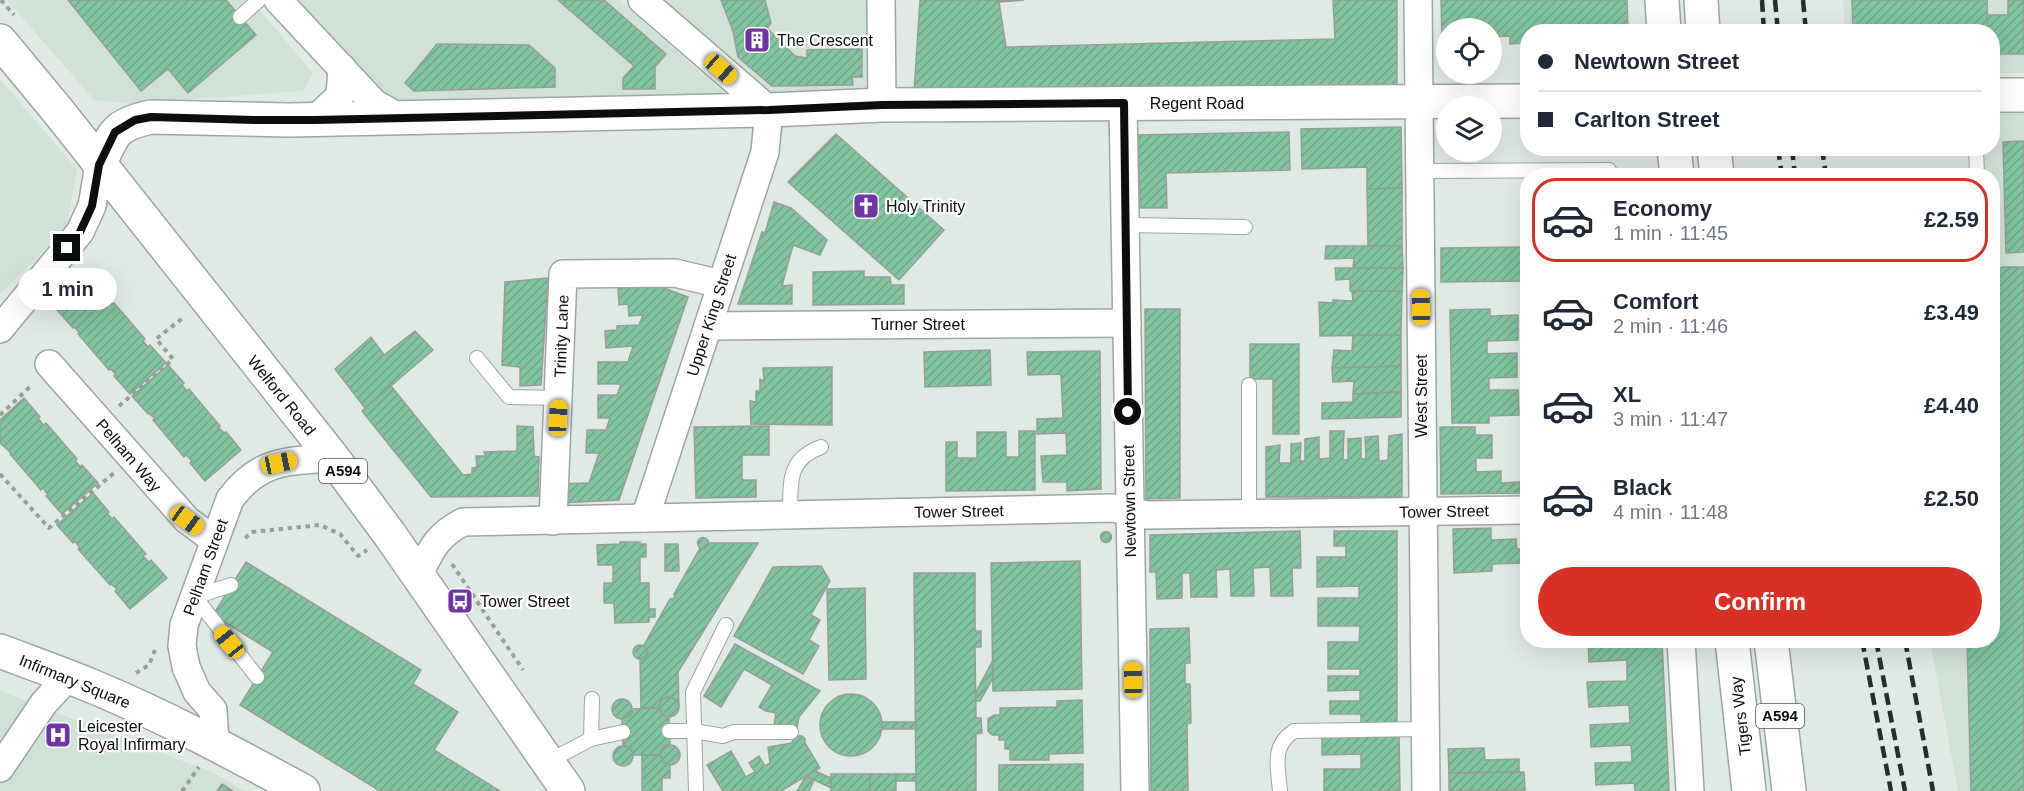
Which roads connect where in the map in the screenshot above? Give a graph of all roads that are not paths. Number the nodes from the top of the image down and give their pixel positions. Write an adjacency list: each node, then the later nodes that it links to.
1 (259, 0): 8 (lane)
2 (278, 0): 12 (street)
3 (642, 0): 19 (street)
4 (881, 0): 18 (street)
5 (1418, 0): 16 (street, West Street)
6 (1662, 0): 9 (main road)
7 (1701, 0): 10 (main road)
8 (240, 17)
9 (1664, 24)
10 (1702, 24)
11 (0, 41): 22 (main road, Welford Road / A594)
12 (342, 68): 20 (street); 21 (street)
13 (2024, 95): 14 (main road)
14 (2000, 96)
15 (1520, 101): 16 (main road, Regent Road)
16 (1419, 102): 17 (main road, Regent Road); 24 (street, West Street)
17 (1124, 103): 18 (main road, Regent Road); 25 (street, Newtown Street)
18 (882, 105): 19 (main road, Regent Road)
19 (769, 110): 20 (main road, Regent Road); 27 (street, Upper King Street)
20 (401, 118): 21 (main road, Regent Road)
21 (314, 120): 22 (main road, Regent Road)
22 (99, 165): 30 (street); 36 (main road, Welford Road / A594)
23 (1520, 170): 24 (lane)
24 (1420, 171): 39 (street, West Street)
25 (1126, 225): 26 (lane); 28 (street, Newtown Street)
26 (1245, 227)
27 (721, 284): 29 (street, Upper King Street); 34 (street, Trinity Lane)
28 (1127, 323): 29 (street, Turner Street); 38 (street, Newtown Street)
29 (708, 326): 42 (street, Upper King Street)
30 (0, 329)
31 (477, 358): 34 (lane)
32 (51, 365): 44 (street, Pelham Way)
33 (1249, 385): 40 (lane)
34 (559, 398): 43 (street, Trinity Lane)
35 (820, 447): 41 (lane)
36 (333, 459): 44 (street, Pelham Street); 45 (main road, Welford Road / A594)
37 (1520, 510): 39 (street, Tower Street)
38 (1129, 511): 40 (street, Tower Street); 41 (street, Tower Street); 68 (street, Newtown Street)
39 (1422, 512): 40 (street, Tower Street); 56 (street, West Street)
40 (1249, 513)
41 (790, 515): 42 (street, Tower Street)
42 (645, 518): 43 (street, Tower Street)
43 (553, 521): 45 (street, Tower Street)
44 (214, 540): 47 (street, Pelham Street)
45 (418, 576): 63 (main road, Welford Road / A594)
46 (231, 585): 47 (lane)
47 (195, 597): 54 (lane); 62 (street, Pelham Street)
48 (726, 625): 58 (lane)
49 (1681, 648): 71 (street)
50 (1732, 648): 72 (main road, Tigers Way / A594)
51 (1772, 648): 73 (main road, A594)
52 (0, 651): 53 (main road, Infirmary Square)
53 (68, 677): 62 (main road, Infirmary Square); 64 (street)
54 (257, 677)
55 (592, 699): 61 (lane)
56 (1425, 729): 69 (lane); 70 (street, West Street)
57 (669, 731): 58 (lane)
58 (694, 731): 60 (lane); 67 (lane)
59 (623, 732): 61 (lane)
60 (791, 732)
61 (591, 739): 63 (lane)
62 (215, 743): 65 (main road, Infirmary Square)
63 (547, 762): 66 (main road, Welford Road / A594)
64 (0, 768)
65 (303, 791)
66 (568, 791)
67 (696, 791)
68 (1135, 791)
69 (1280, 791)
70 (1426, 791)
71 (1690, 791)
72 (1749, 791)
73 (1789, 791)

